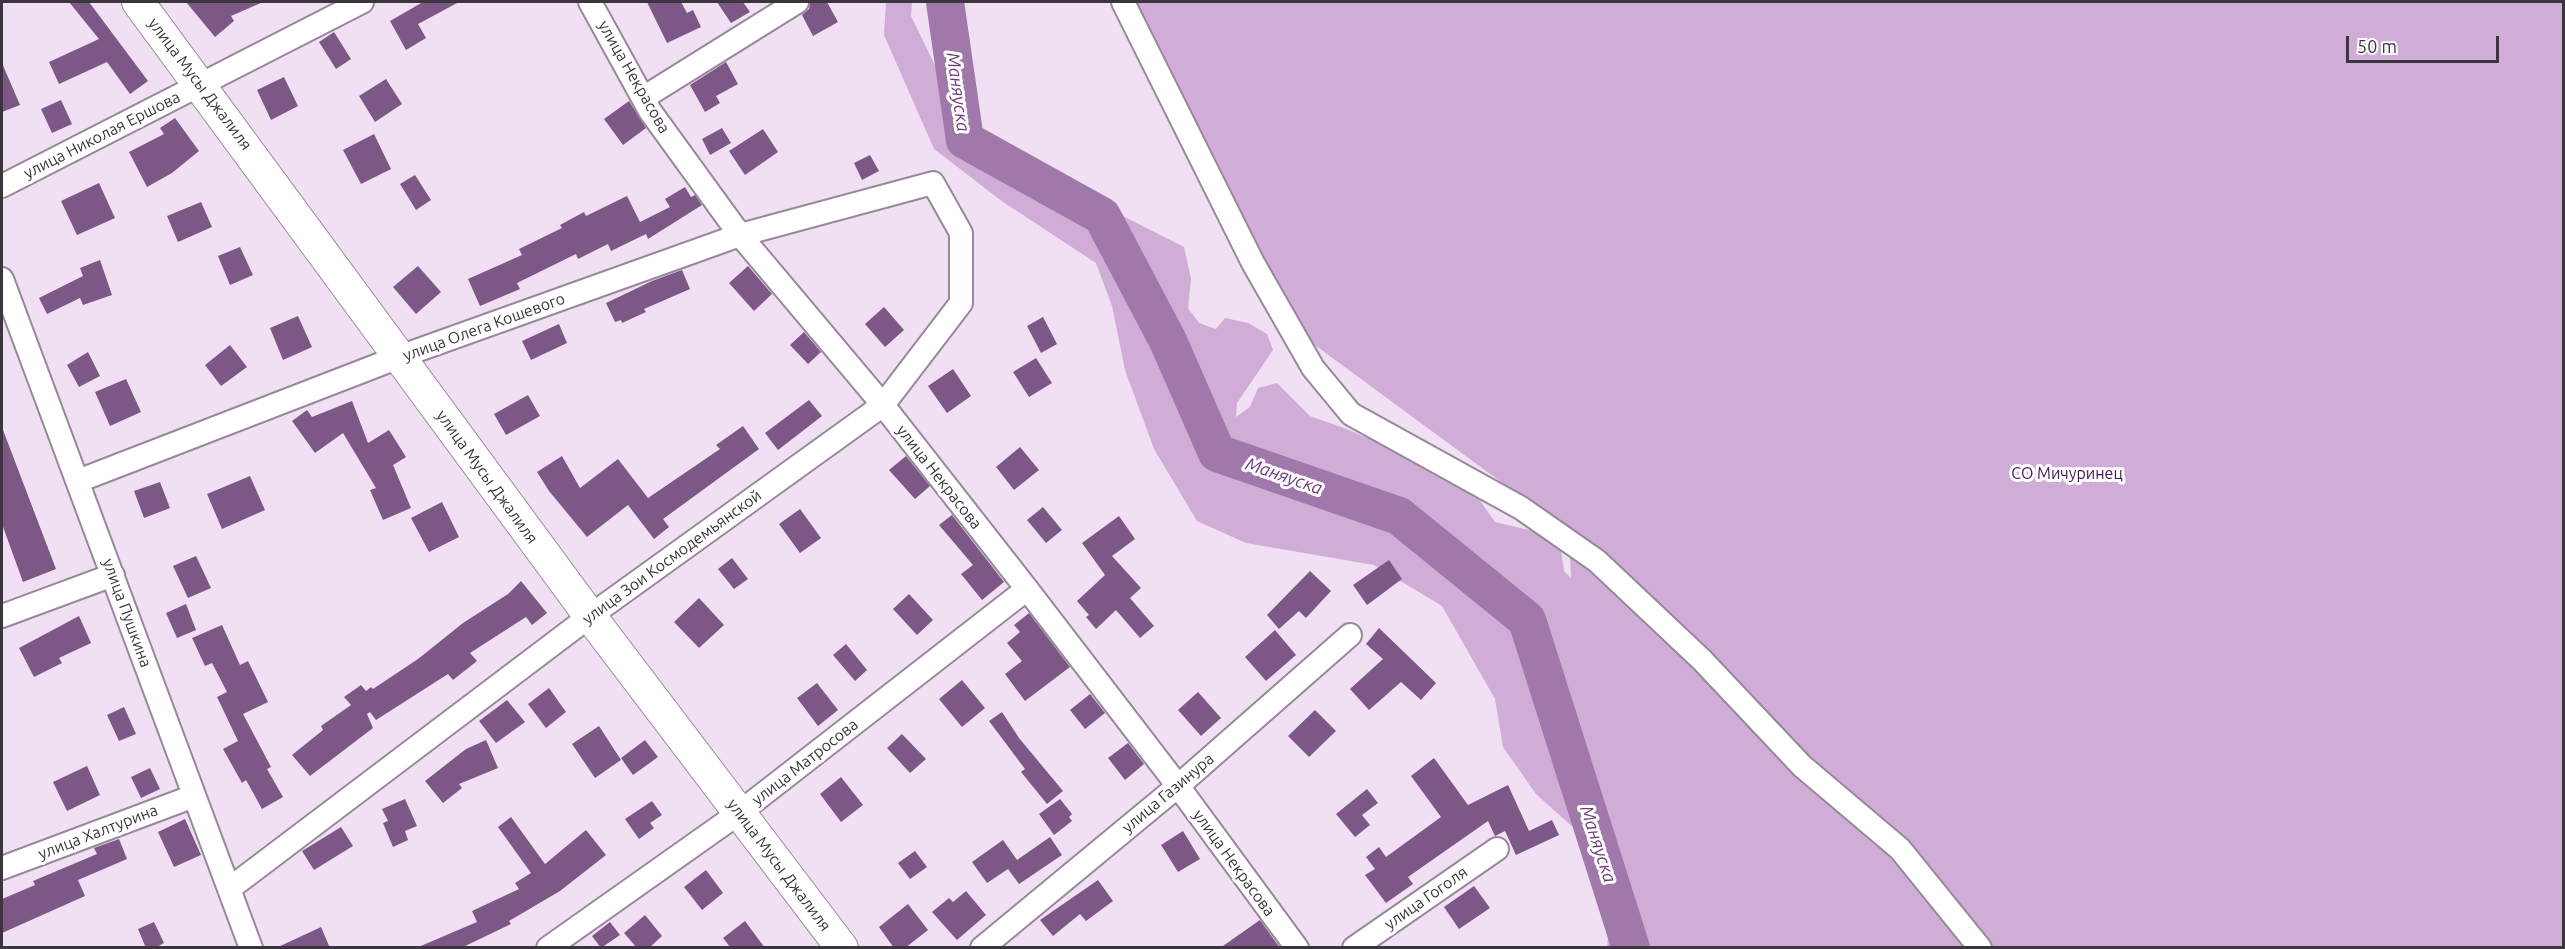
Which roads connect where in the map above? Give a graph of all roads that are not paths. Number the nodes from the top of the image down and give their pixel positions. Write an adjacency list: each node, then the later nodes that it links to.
1 (138, 2): 6 (main road, улица Мусы Джалиля)
2 (362, 2): 6 (street, улица Николая Ершова)
3 (590, 2): 7 (street, улица Некрасова)
4 (797, 2): 7 (street)
5 (1123, 2): 32 (street)
6 (201, 84): 8 (street, улица Николая Ершова); 12 (main road, улица Мусы Джалиля)
7 (643, 98): 10 (street, улица Некрасова)
8 (2, 186)
9 (896, 192): 10 (street, улица Олега Кошевого); 13 (street, улица Зои Космодемьянской)
10 (740, 235): 12 (street, улица Олега Кошевого); 13 (street, улица Некрасова)
11 (2, 279): 14 (street, улица Пушкина)
12 (399, 357): 14 (street, улица Олега Кошевого); 18 (main road, улица Мусы Джалиля)
13 (883, 405): 16 (street, улица Некрасова); 18 (street, улица Зои Космодемьянской)
14 (78, 481): 15 (street, улица Пушкина)
15 (113, 575): 17 (street); 21 (street, улица Пушкина)
16 (1027, 589): 20 (street, улица Некрасова); 22 (street, улица Матросова)
17 (2, 616)
18 (590, 616): 22 (main road, улица Мусы Джалиля); 25 (street, улица Зои Космодемьянской)
19 (1350, 634): 20 (street, улица Газинура)
20 (1178, 786): 29 (street, улица Газинура); 30 (street, улица Некрасова)
21 (194, 796): 24 (street, улица Халтурина); 25 (street, улица Пушкина)
22 (739, 813): 27 (street, улица Матросова); 28 (main road, улица Мусы Джалиля)
23 (1497, 849): 31 (street, улица Гоголя)
24 (2, 868)
25 (229, 889): 26 (street, улица Пушкина)
26 (251, 948)
27 (548, 948)
28 (842, 948)
29 (982, 948)
30 (1297, 948)
31 (1354, 948)
32 (1980, 948)

